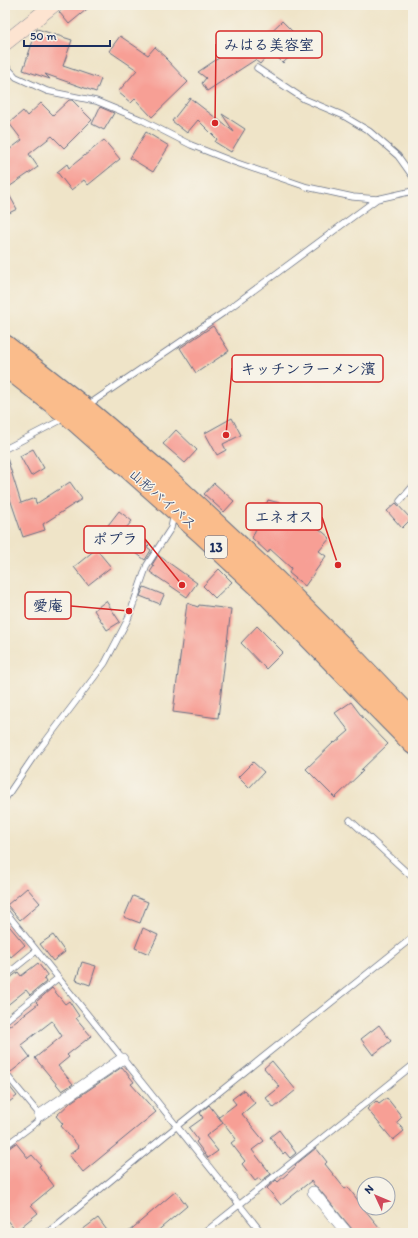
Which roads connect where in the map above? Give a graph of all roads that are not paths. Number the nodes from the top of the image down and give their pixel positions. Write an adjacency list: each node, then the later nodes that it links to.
1 (52, 5): 2 (main road)
2 (5, 43)
3 (5, 65): 7 (lane)
4 (257, 68): 5 (lane)
5 (413, 177)
6 (413, 191): 7 (lane)
7 (377, 199): 10 (lane)
8 (5, 345): 10 (highway, 山形バイパス / 13)
9 (5, 366): 10 (highway, 山形バイパス / 13)
10 (77, 412): 11 (lane); 14 (highway, 山形バイパス / 13); 15 (highway, 山形バイパス / 13)
11 (5, 449)
12 (413, 486): 13 (lane)
13 (400, 501)
14 (175, 510): 16 (highway, 山形バイパス / 13); 17 (lane)
15 (413, 720)
16 (413, 744)
17 (5, 799)
18 (350, 820): 19 (lane)
19 (413, 878)
20 (5, 911): 22 (lane)
21 (413, 937): 30 (lane)
22 (36, 951): 23 (lane); 24 (lane)
23 (5, 976)
24 (58, 978): 25 (lane); 26 (lane)
25 (5, 1021)
26 (122, 1058): 29 (street); 30 (lane)
27 (413, 1065): 33 (lane)
28 (5, 1073): 29 (lane)
29 (40, 1115): 31 (lane)
30 (177, 1126): 33 (lane); 34 (lane)
31 (5, 1146)
32 (313, 1192): 37 (street)
33 (239, 1204): 35 (lane); 36 (lane)
34 (47, 1233)
35 (204, 1233)
36 (262, 1233)
37 (347, 1233)

